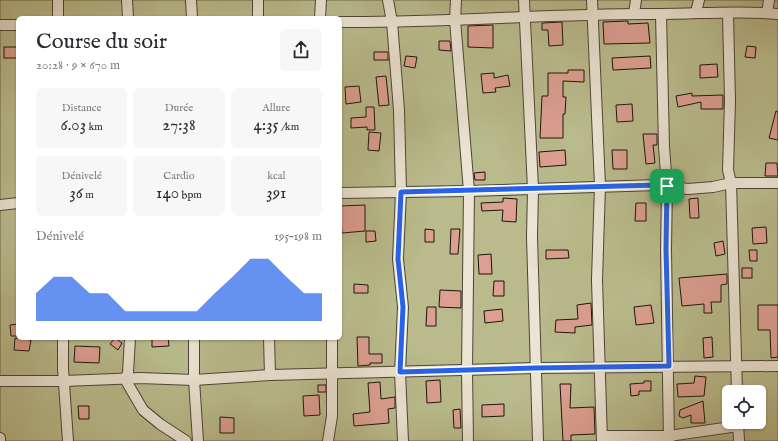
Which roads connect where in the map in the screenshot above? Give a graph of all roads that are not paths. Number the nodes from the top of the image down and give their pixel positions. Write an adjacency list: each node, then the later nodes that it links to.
1 (58, 0): 20 (street)
2 (127, 0): 21 (street)
3 (191, 0): 22 (street)
4 (258, 0): 23 (street)
5 (322, 0): 24 (street)
6 (388, 0): 28 (street)
7 (456, 0): 26 (street)
8 (524, 0): 25 (street)
9 (592, 0): 17 (street)
10 (636, 0): 14 (street)
11 (699, 0): 13 (street)
12 (769, 0): 16 (street)
13 (696, 12): 15 (street); 18 (street)
14 (634, 13): 17 (street); 18 (street)
15 (728, 13): 16 (street); 32 (street)
16 (768, 13): 19 (street)
17 (594, 14): 25 (street); 33 (street)
18 (661, 14): 34 (street)
19 (778, 14)
20 (58, 16)
21 (128, 16)
22 (192, 16)
23 (258, 16)
24 (320, 16)
25 (524, 16): 26 (street); 35 (street)
26 (455, 20): 28 (street); 36 (street)
27 (342, 22): 28 (street)
28 (392, 22): 37 (street)
29 (0, 25): 30 (street)
30 (16, 25)
31 (778, 182): 32 (street)
32 (731, 183): 34 (street); 47 (street)
33 (600, 186): 34 (street); 35 (street); 50 (street)
34 (667, 186): 46 (street)
35 (533, 190): 36 (street); 49 (street)
36 (469, 191): 37 (street); 51 (street)
37 (401, 192): 38 (street); 52 (street)
38 (342, 193)
39 (16, 203): 40 (street)
40 (0, 205)
41 (63, 340): 58 (street)
42 (130, 340): 55 (street)
43 (194, 340): 56 (street)
44 (269, 340): 54 (street)
45 (332, 340): 53 (street)
46 (669, 366): 47 (street); 50 (street); 63 (street)
47 (736, 366): 48 (street); 59 (street)
48 (778, 366)
49 (535, 368): 50 (street); 51 (street); 70 (street)
50 (601, 368): 62 (street)
51 (467, 370): 52 (street); 69 (street)
52 (400, 372): 53 (street); 68 (street)
53 (332, 373): 54 (street); 67 (street)
54 (270, 375): 56 (street)
55 (124, 379): 56 (street); 58 (street); 65 (street)
56 (194, 380): 66 (street)
57 (0, 381): 58 (street)
58 (64, 381): 64 (street)
59 (737, 385)
60 (722, 427): 63 (street)
61 (738, 429): 71 (street)
62 (602, 438): 63 (street)
63 (669, 438)
64 (68, 441)
65 (186, 441)
66 (198, 441)
67 (328, 441)
68 (403, 441)
69 (468, 441)
70 (538, 441)
71 (739, 441)

